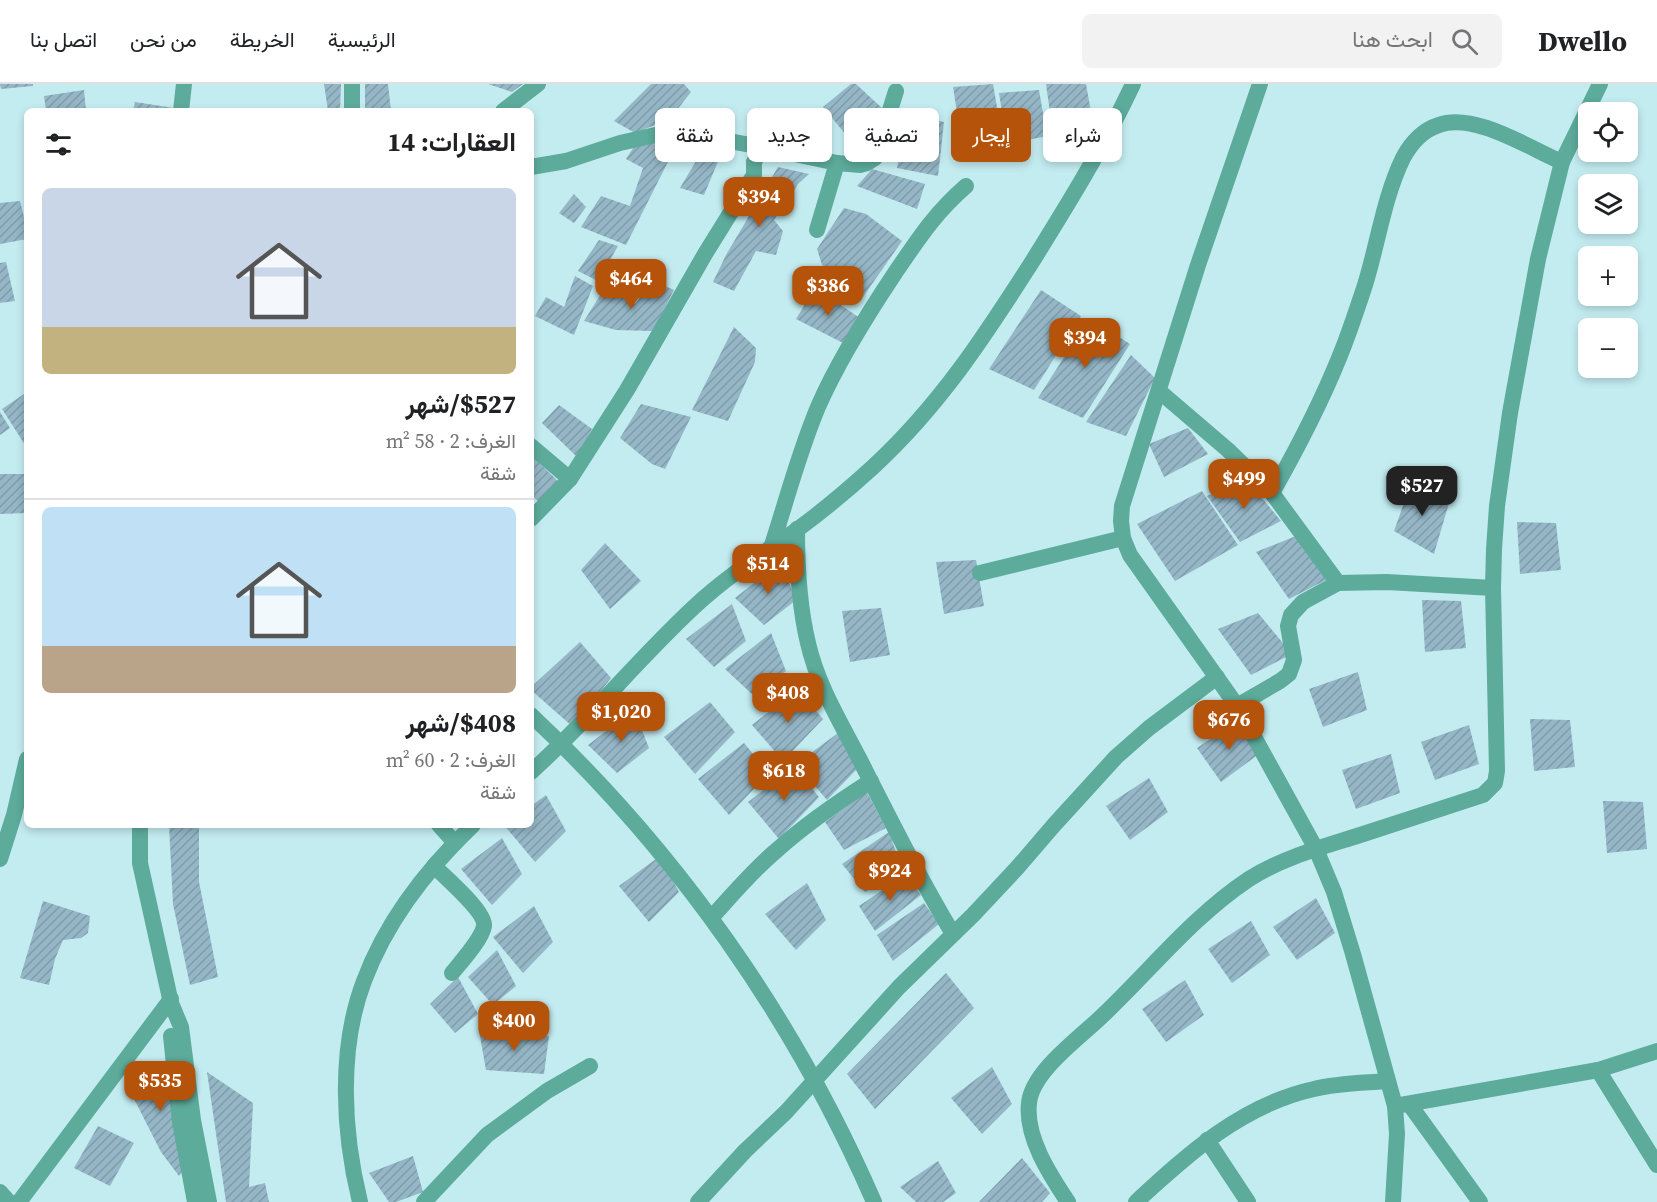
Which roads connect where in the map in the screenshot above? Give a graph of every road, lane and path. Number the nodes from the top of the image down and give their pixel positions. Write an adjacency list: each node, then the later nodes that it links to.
1 (184, 84): 8 (street)
2 (352, 84): 9 (street)
3 (538, 84): 10 (street)
4 (1133, 84): 24 (street)
5 (1260, 84): 19 (street)
6 (1600, 84): 14 (street)
7 (896, 91): 15 (street)
8 (181, 108)
9 (352, 108)
10 (507, 108)
11 (747, 144): 16 (street)
12 (754, 162): 21 (street)
13 (832, 162): 15 (street)
14 (1562, 162): 22 (street); 29 (street)
15 (837, 163): 18 (street)
16 (534, 166)
17 (966, 186): 26 (street)
18 (817, 230)
19 (1159, 392): 22 (street); 25 (street)
20 (534, 449): 21 (street)
21 (570, 479): 23 (street)
22 (1272, 493): 28 (street)
23 (534, 516)
24 (797, 529): 26 (street); 36 (street)
25 (1123, 538): 27 (street); 30 (street)
26 (772, 545): 33 (street)
27 (980, 573)
28 (1338, 583): 29 (street); 31 (street)
29 (1493, 588): 41 (street)
30 (1217, 677): 31 (street); 45 (street)
31 (1237, 706): 41 (street)
32 (534, 718): 33 (street)
33 (563, 744): 34 (street); 44 (street)
34 (534, 769)
35 (24, 772): 42 (street)
36 (870, 781): 44 (street); 45 (street)
37 (140, 828): 47 (street)
38 (442, 828): 40 (street)
39 (470, 828): 40 (street)
40 (455, 843): 43 (street)
41 (1316, 849): 52 (street); 65 (street)
42 (0, 859)
43 (434, 866): 46 (street); 61 (street)
44 (712, 917): 51 (street)
45 (953, 934): 51 (street)
46 (452, 973)
47 (171, 1001): 58 (street); 59 (street); 60 (street)
48 (1657, 1051): 50 (street)
49 (590, 1066): 62 (street)
50 (1599, 1070): 53 (street); 55 (street)
51 (815, 1081): 63 (street); 64 (street)
52 (1388, 1081): 53 (street); 54 (street)
53 (1402, 1105): 68 (street); 69 (street)
54 (1207, 1140): 66 (street); 67 (street)
55 (1657, 1165)
56 (0, 1192): 57 (street)
57 (9, 1202)
58 (19, 1202)
59 (195, 1202)
60 (209, 1202)
61 (360, 1202)
62 (424, 1202)
63 (699, 1202)
64 (874, 1202)
65 (1068, 1202)
66 (1136, 1202)
67 (1248, 1202)
68 (1393, 1202)
69 (1480, 1202)

